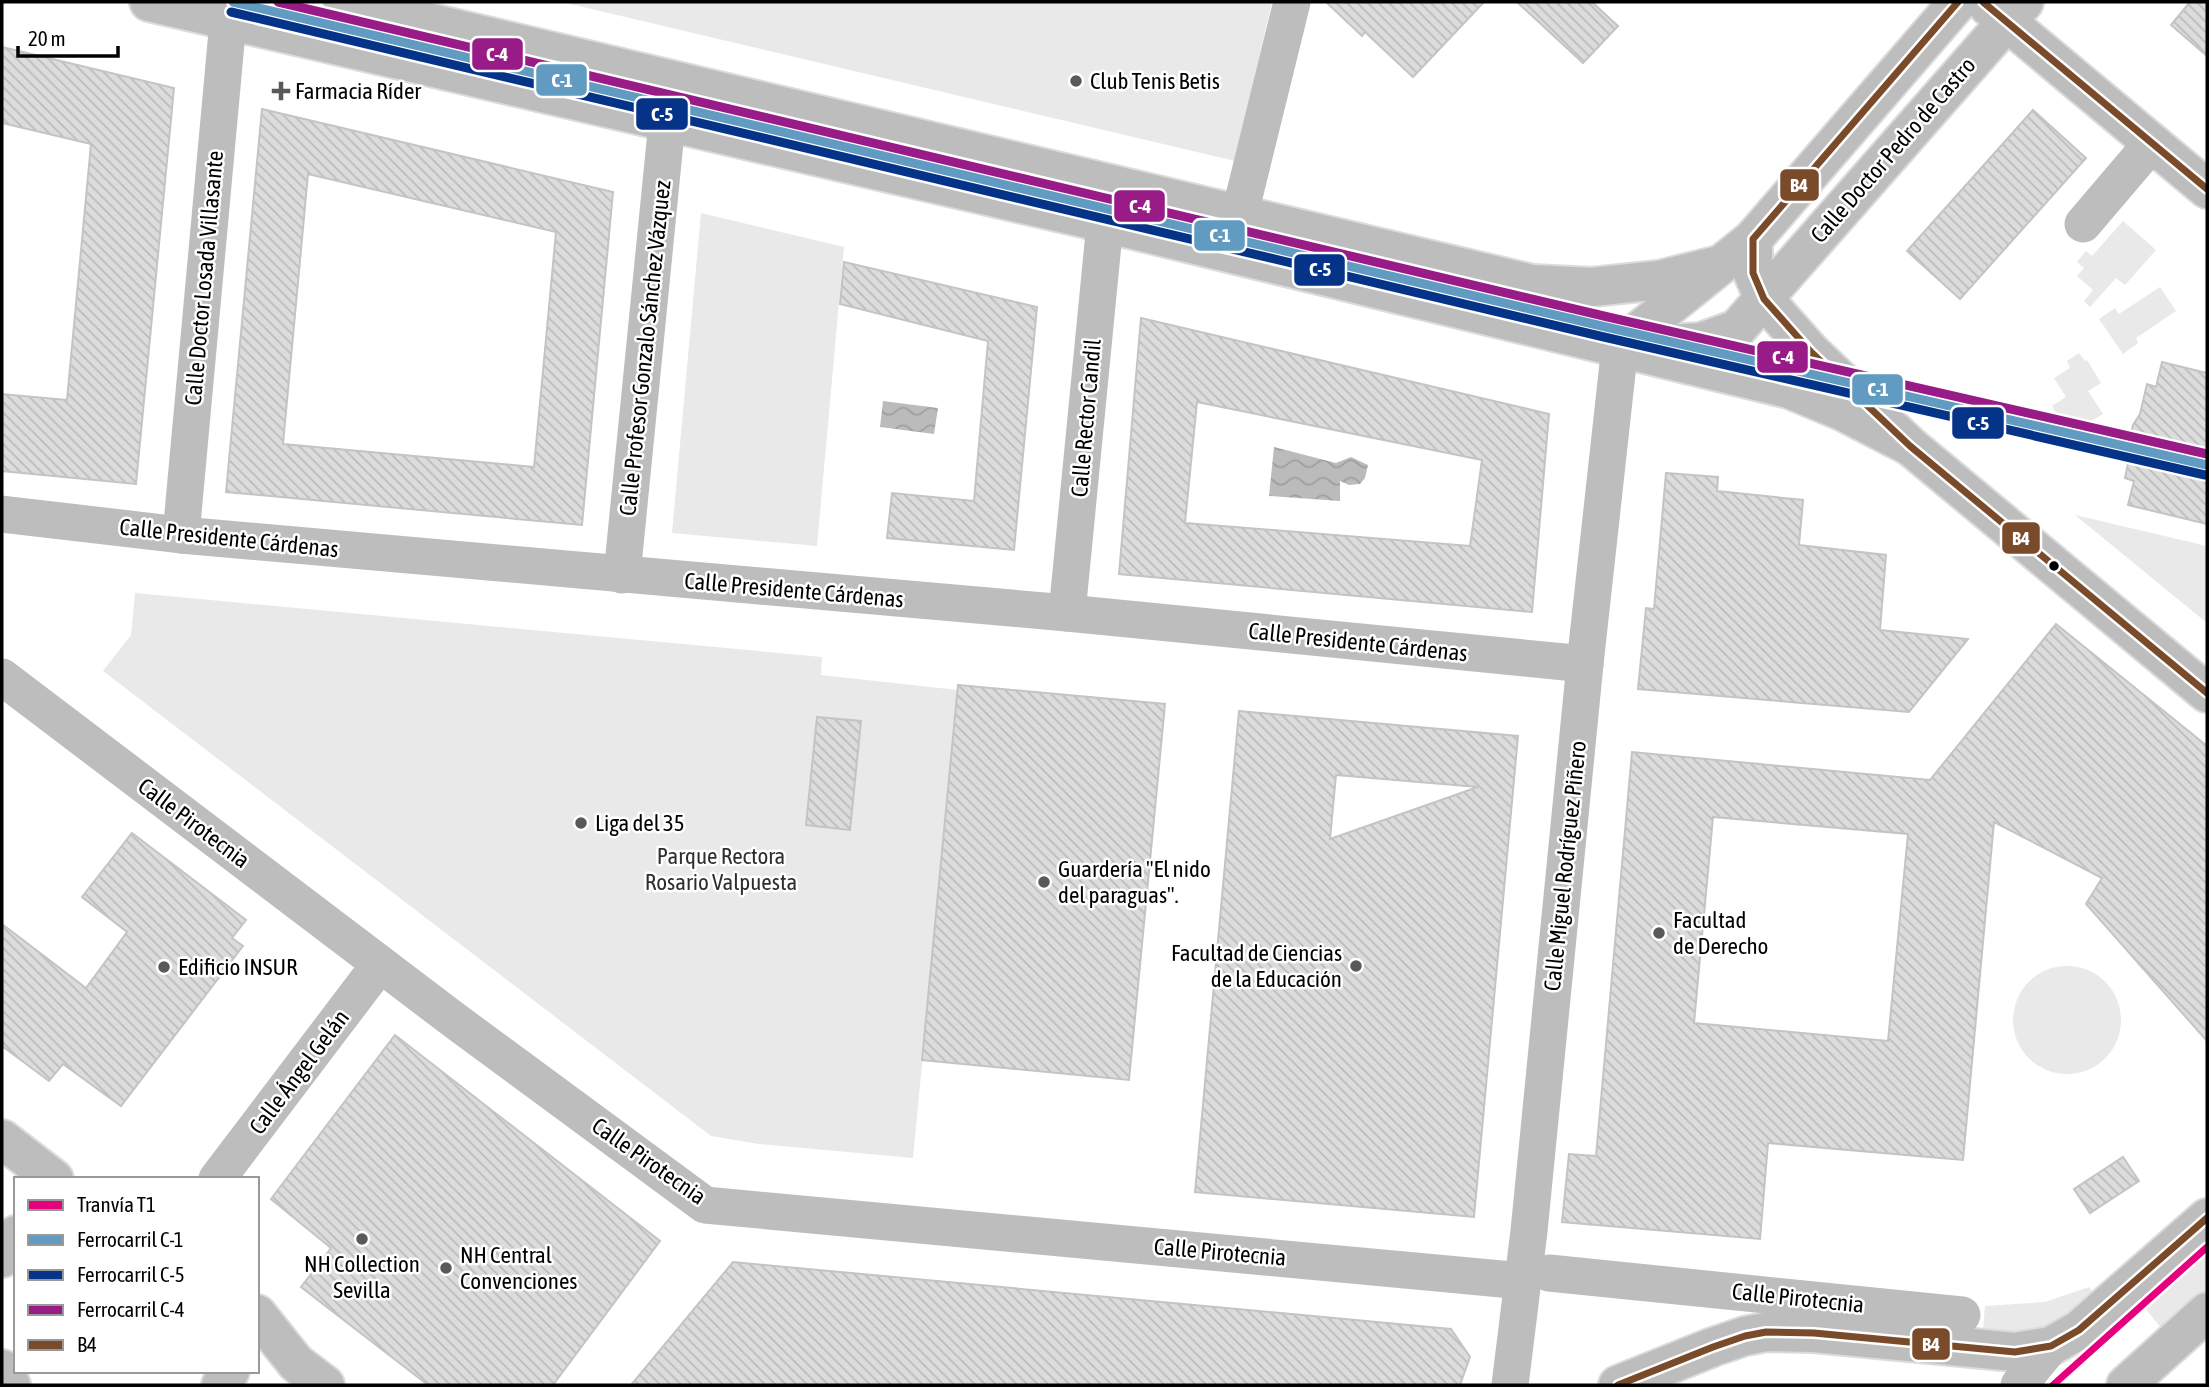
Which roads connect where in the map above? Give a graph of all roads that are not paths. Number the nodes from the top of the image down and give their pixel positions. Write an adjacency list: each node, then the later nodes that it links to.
1 (149, 2): 7 (main road)
2 (343, 2): 5 (main road)
3 (1292, 2): 11 (street)
4 (1958, 2): 14 (main road, Calle Doctor Pedro de Castro)
5 (402, 8): 11 (main road)
6 (2005, 8): 9 (main road); 16 (main road, Calle Doctor Pedro de Castro)
7 (228, 21): 8 (main road); 20 (street, Calle Doctor Losada Villasante)
8 (667, 122): 12 (main road); 21 (street, Calle Profesor Gonzalo Sánchez Vázquez)
9 (2152, 143): 10 (main road); 13 (street)
10 (2207, 188)
11 (1240, 213): 15 (main road)
12 (1105, 223): 17 (main road); 22 (street, Calle Rector Candil)
13 (2083, 224)
14 (1753, 239): 15 (main road, Calle Doctor Pedro de Castro); 16 (main road)
15 (1719, 265): 17 (main road, Calle Doctor Pedro de Castro)
16 (1764, 299): 17 (main road, Calle Doctor Pedro de Castro); 18 (main road)
17 (1620, 346): 18 (main road); 23 (street, Calle Miguel Rodríguez Piñero)
18 (1910, 446): 25 (main road)
19 (2, 514): 20 (street, Calle Presidente Cárdenas)
20 (181, 535): 21 (street, Calle Presidente Cárdenas)
21 (622, 575): 22 (street, Calle Presidente Cárdenas)
22 (1067, 612): 23 (street, Calle Presidente Cárdenas)
23 (1586, 664): 33 (street, Calle Miguel Rodríguez Piñero)
24 (2, 677): 26 (street, Calle Pirotecnia)
25 (2207, 693)
26 (380, 964): 29 (street, Calle Ángel Gelán); 33 (street, Calle Pirotecnia)
27 (2, 1139): 28 (main road)
28 (51, 1177)
29 (219, 1177)
30 (2207, 1218): 37 (main road)
31 (14, 1238): 32 (main road)
32 (2, 1258)
33 (1536, 1277): 34 (street, Calle Pirotecnia); 41 (street, Calle Miguel Rodríguez Piñero)
34 (1962, 1315)
35 (259, 1317): 40 (main road)
36 (2206, 1317): 44 (main road)
37 (2052, 1346): 42 (main road); 43 (street)
38 (2, 1369): 39 (main road)
39 (11, 1385)
40 (325, 1385)
41 (1510, 1385)
42 (1618, 1385)
43 (2019, 1385)
44 (2126, 1385)

